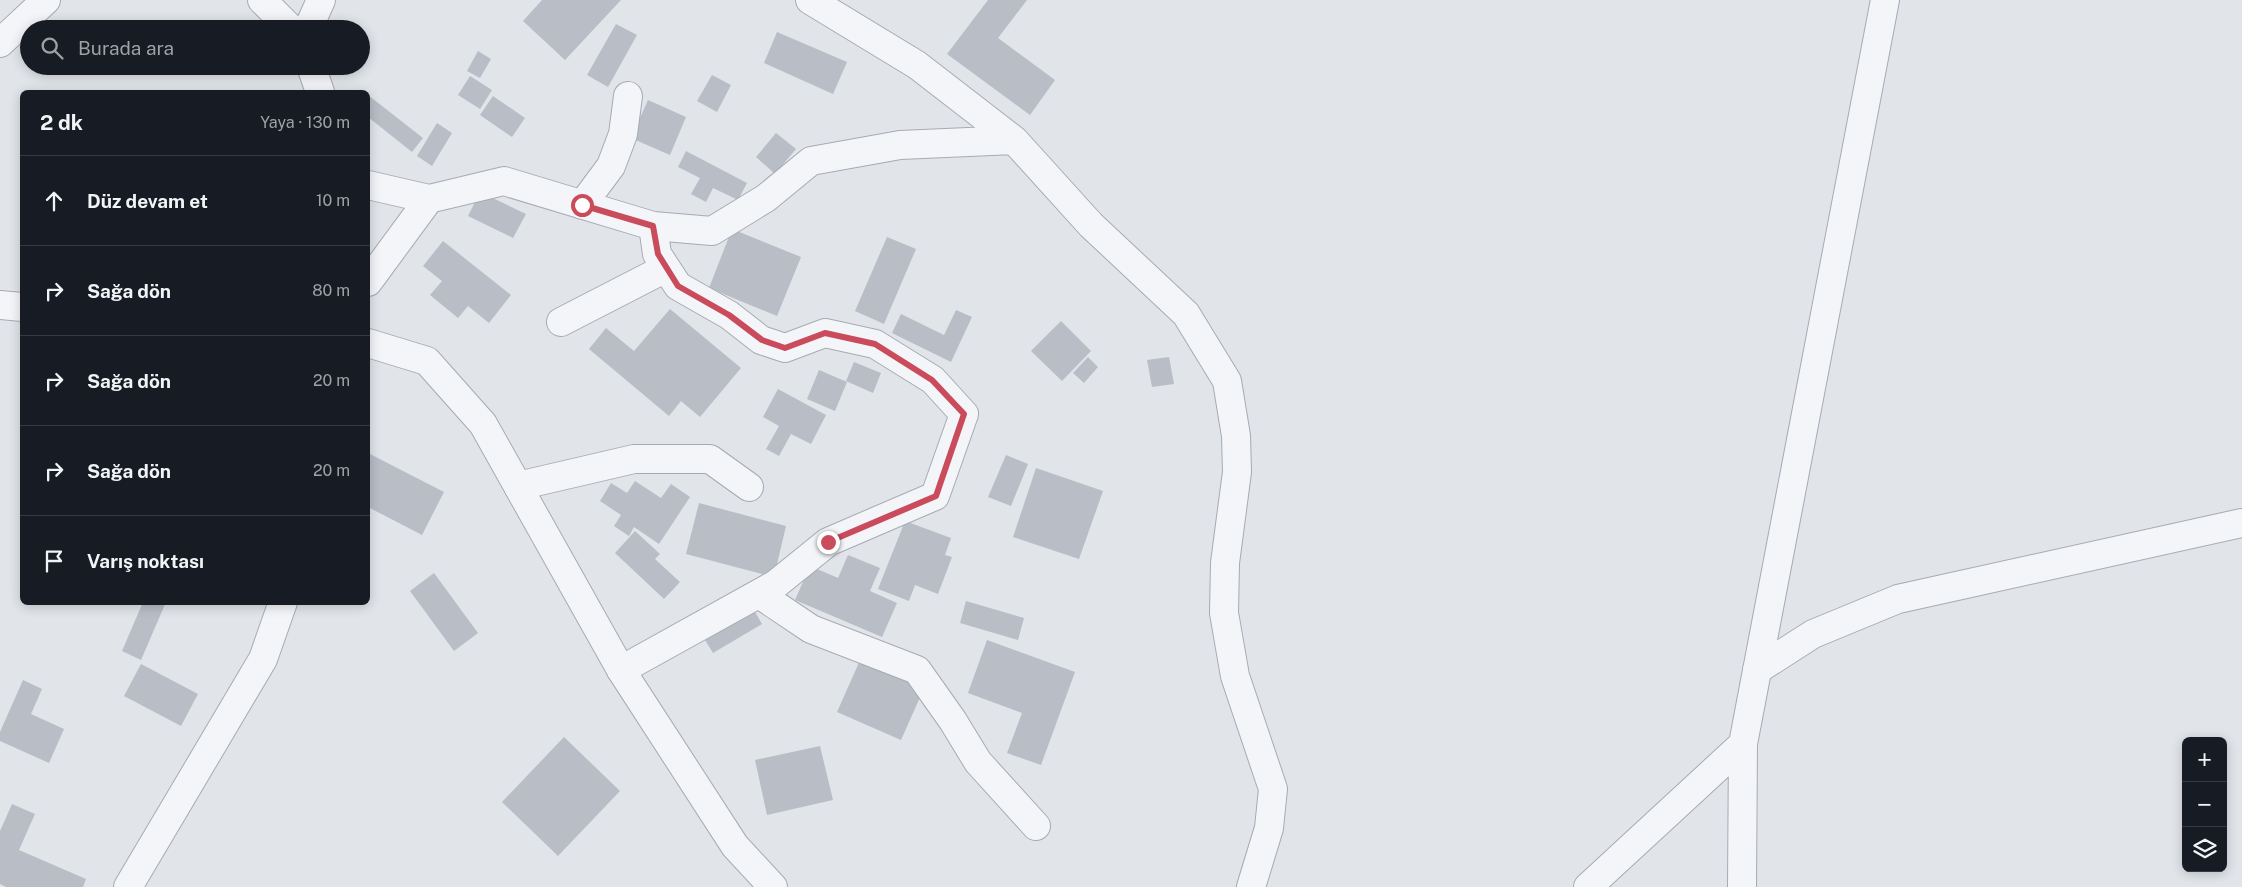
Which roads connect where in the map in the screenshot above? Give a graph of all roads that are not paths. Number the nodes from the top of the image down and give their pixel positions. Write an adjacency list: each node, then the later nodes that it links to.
1 (46, 0): 6 (street)
2 (262, 0): 7 (street)
3 (320, 0): 8 (street)
4 (810, 0): 14 (street)
5 (1885, 0): 31 (street)
6 (24, 20)
7 (282, 20)
8 (312, 20)
9 (20, 24): 10 (street)
10 (0, 42)
11 (314, 75): 12 (street)
12 (319, 90)
13 (628, 96): 17 (street)
14 (1014, 140): 18 (street); 36 (street)
15 (370, 185): 16 (street)
16 (428, 199): 17 (street); 20 (street)
17 (582, 205): 18 (street)
18 (653, 226): 19 (street)
19 (666, 268): 23 (street); 28 (street)
20 (370, 279)
21 (0, 305): 22 (street)
22 (20, 306)
23 (561, 322)
24 (370, 344): 25 (street)
25 (518, 486): 26 (street); 30 (street)
26 (749, 487)
27 (2242, 523): 31 (street)
28 (759, 594): 30 (street); 33 (street)
29 (282, 605): 34 (street)
30 (621, 670): 35 (street)
31 (1756, 670): 32 (street)
32 (1743, 744): 37 (street); 38 (street)
33 (1036, 826)
34 (128, 887)
35 (773, 887)
36 (1251, 887)
37 (1588, 887)
38 (1742, 887)

